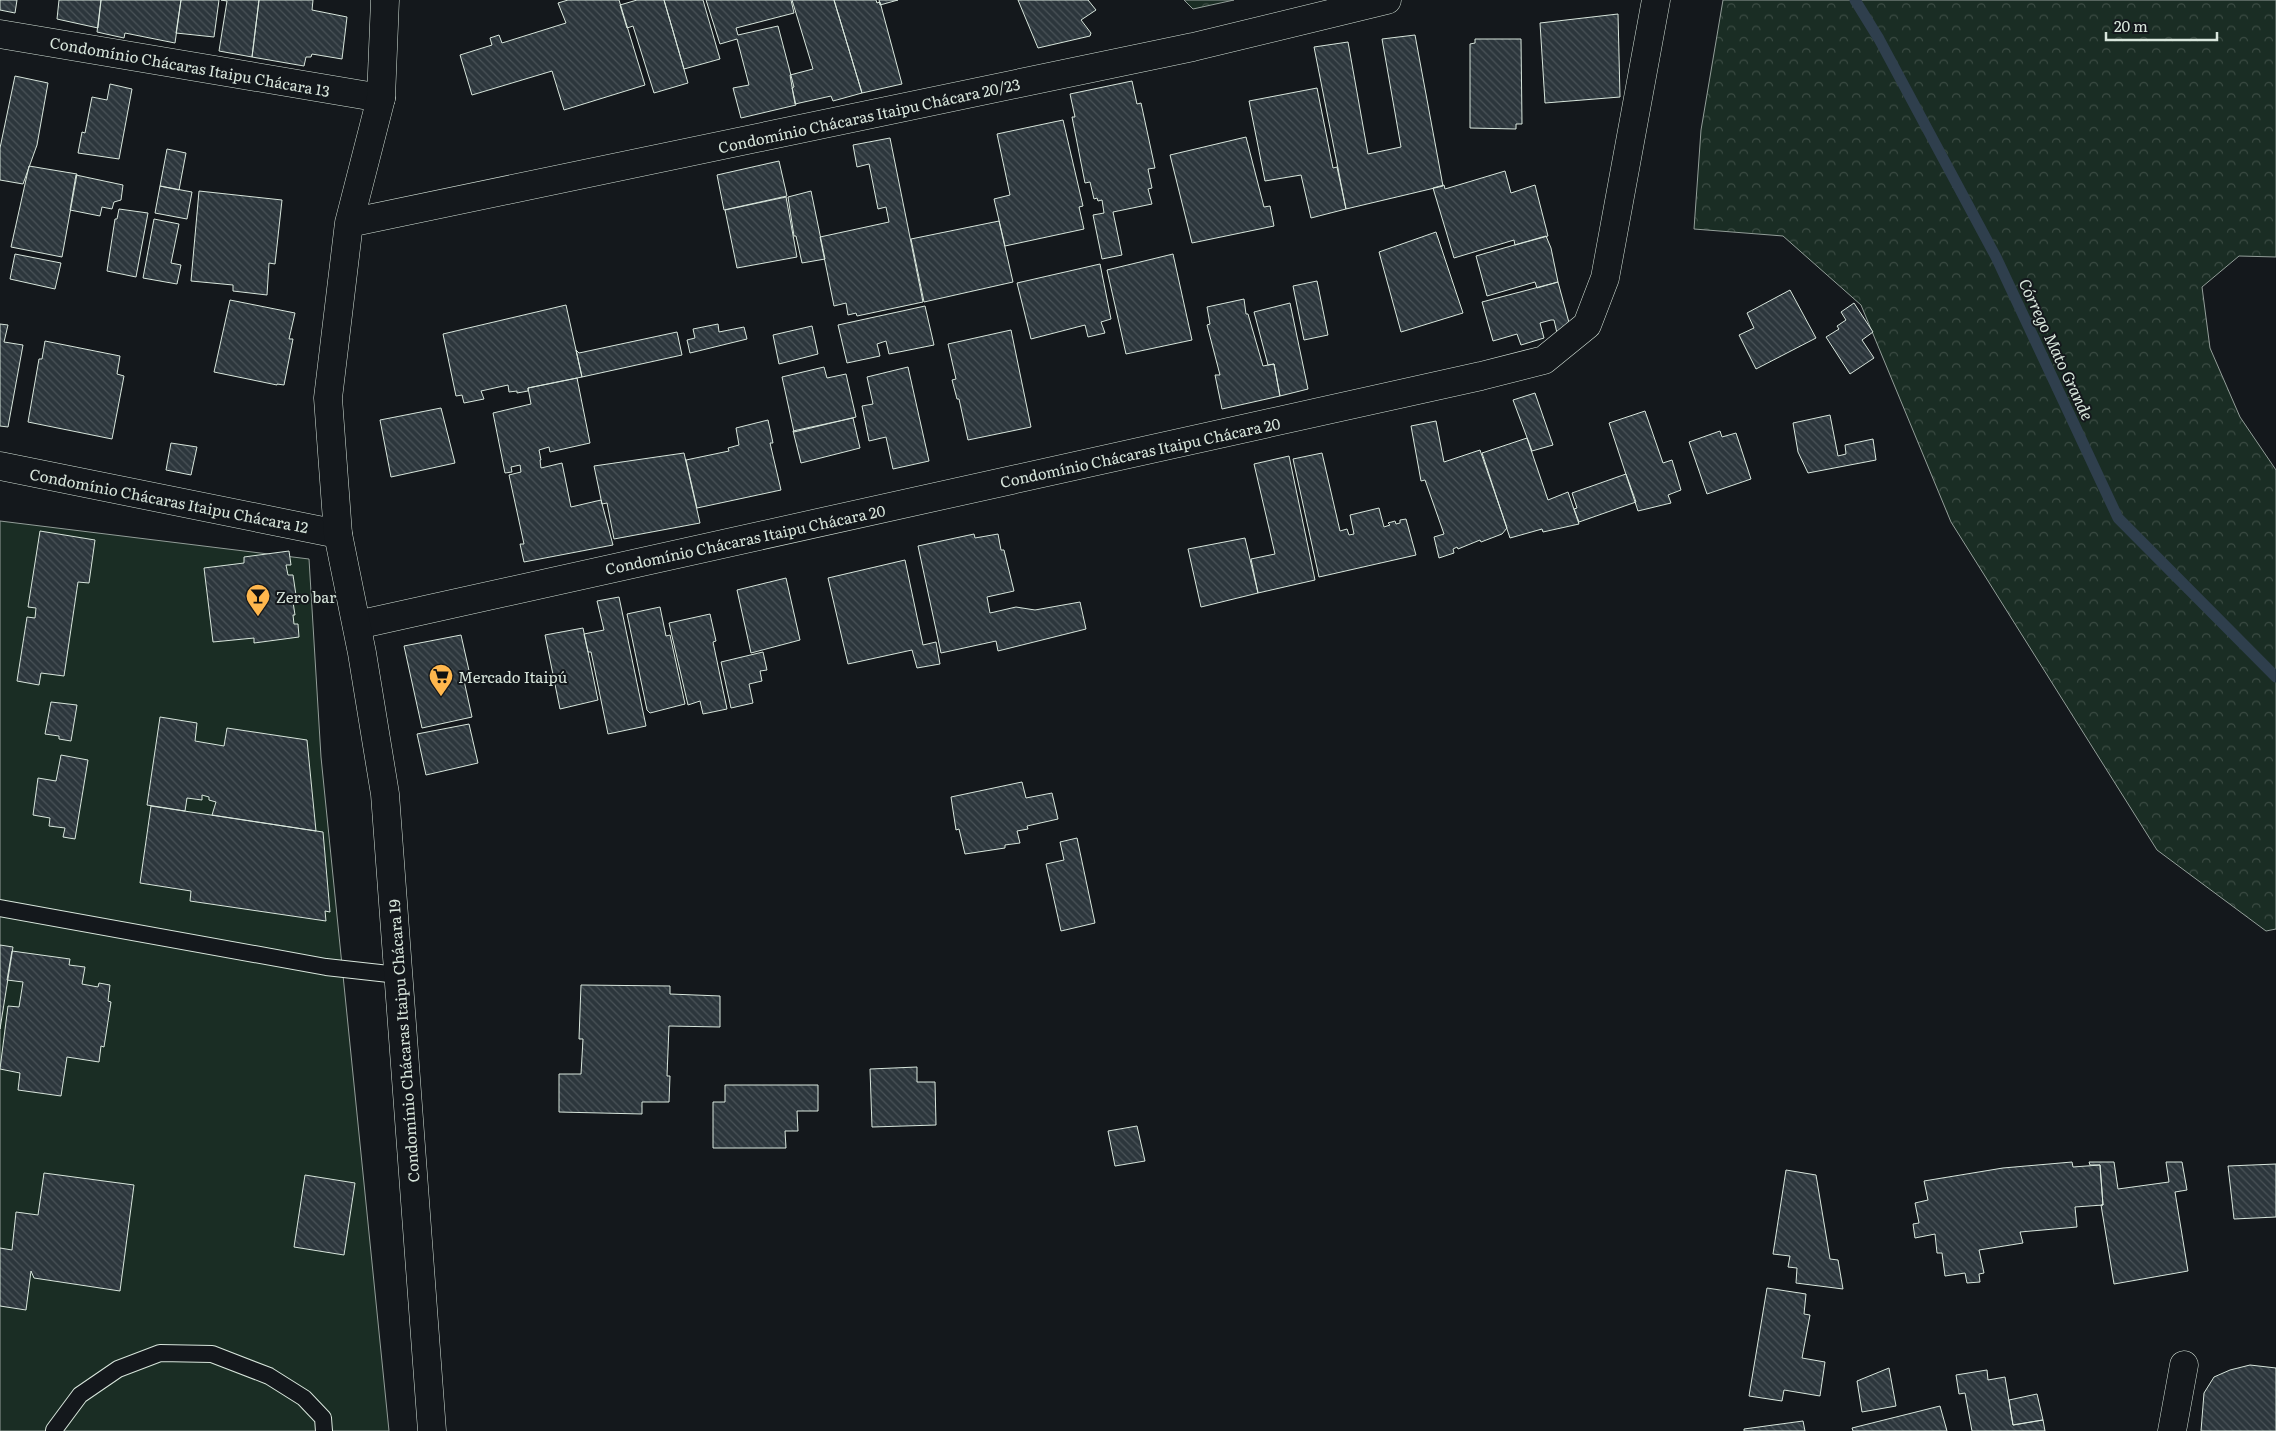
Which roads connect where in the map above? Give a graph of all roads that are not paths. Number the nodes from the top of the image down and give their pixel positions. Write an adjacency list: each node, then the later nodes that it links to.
1 (385, 0): 5 (street)
2 (1387, 0): 6 (street, Condomínio Chácaras Itaipu Chácara 20/23)
3 (1656, 0): 9 (street, Condomínio Chácaras Itaipu Chácara 20)
4 (0, 34): 5 (street, Condomínio Chácaras Itaipu Chácara 13)
5 (381, 98): 6 (street)
6 (349, 223): 8 (street)
7 (0, 466): 8 (street, Condomínio Chácaras Itaipu Chácara 12)
8 (338, 534): 9 (street)
9 (357, 625): 11 (street, Condomínio Chácaras Itaipu Chácara 19)
10 (0, 908): 11 (lane)
11 (398, 975): 15 (street, Condomínio Chácaras Itaipu Chácara 19)
12 (2184, 1365): 16 (street)
13 (54, 1430): 14 (lane)
14 (324, 1431)
15 (432, 1431)
16 (2172, 1431)

